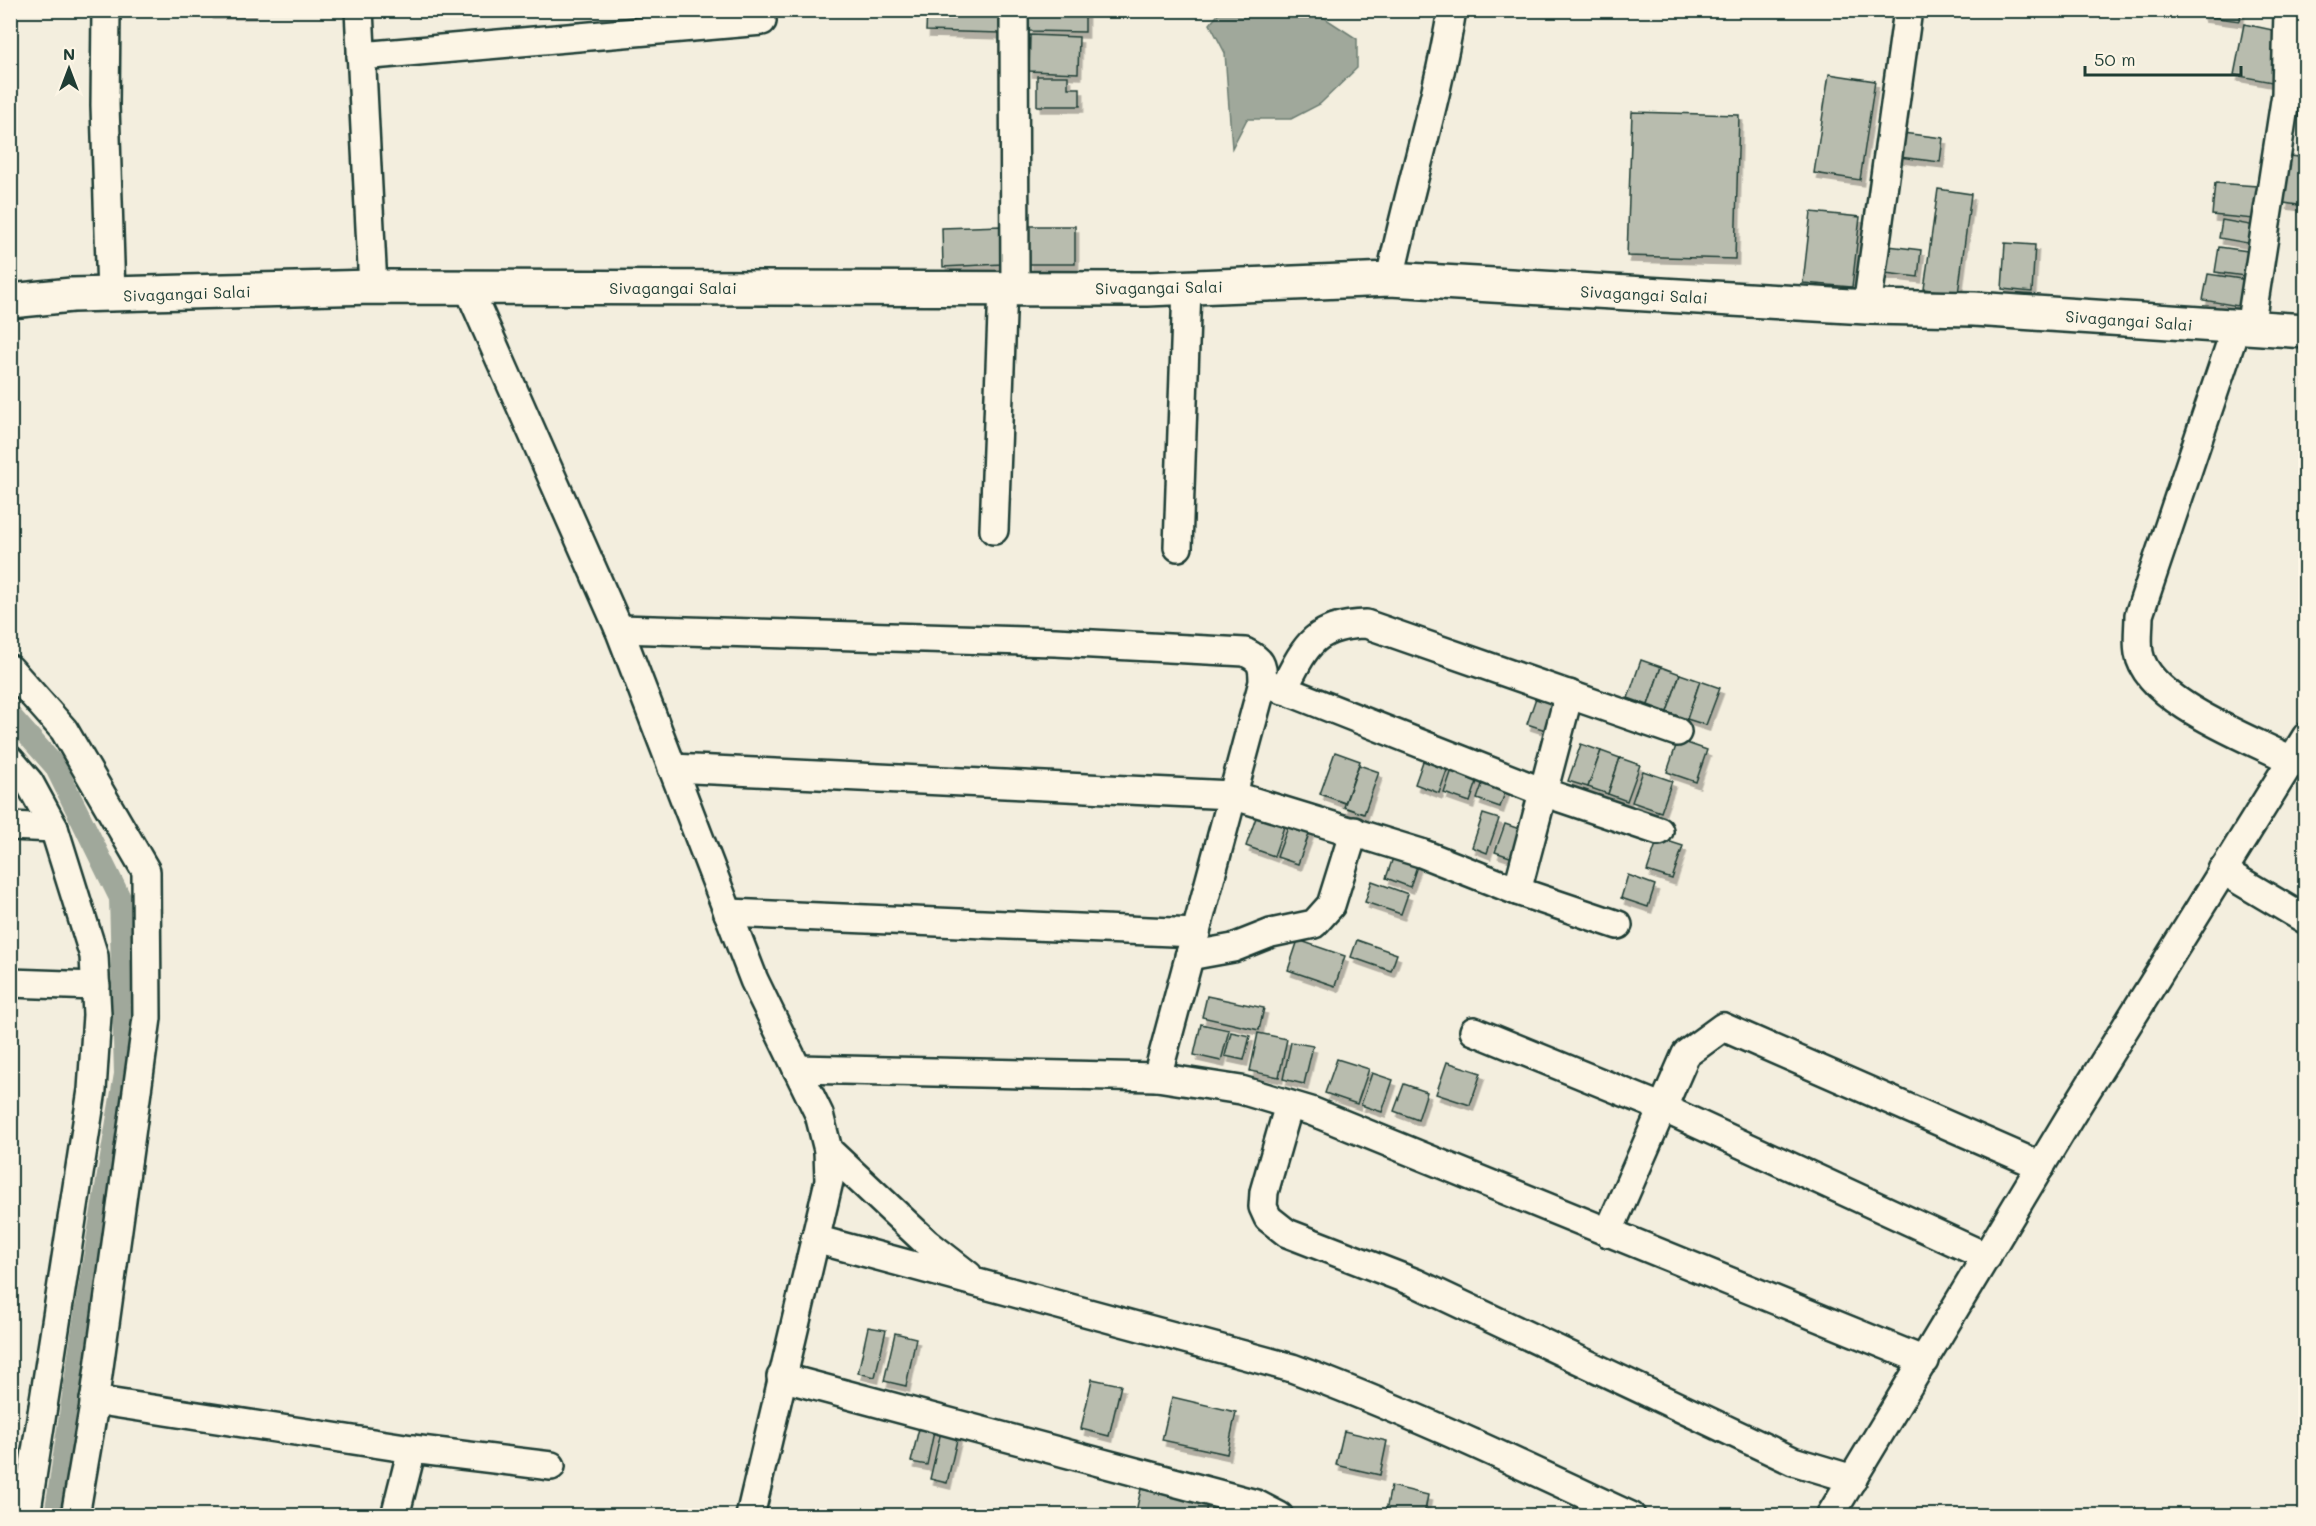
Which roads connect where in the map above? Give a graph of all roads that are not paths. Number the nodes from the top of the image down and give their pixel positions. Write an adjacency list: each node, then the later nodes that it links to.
1 (106, 10): 14 (street)
2 (359, 10): 8 (street)
3 (1014, 10): 12 (street)
4 (1452, 10): 9 (street)
5 (1908, 10): 16 (street)
6 (2288, 10): 17 (street)
7 (762, 21): 8 (street)
8 (361, 56): 10 (street)
9 (1390, 279): 13 (main road, Sivagangai Salai); 16 (main road, Sivagangai Salai)
10 (373, 287): 11 (main road, Sivagangai Salai); 14 (main road, Sivagangai Salai)
11 (468, 287): 12 (main road, Sivagangai Salai); 21 (street)
12 (1009, 287): 13 (main road, Sivagangai Salai); 19 (street)
13 (1187, 287): 20 (street)
14 (111, 295): 15 (main road, Sivagangai Salai)
15 (10, 301)
16 (1867, 307): 17 (main road, Sivagangai Salai)
17 (2243, 327): 18 (main road, Sivagangai Salai); 27 (street)
18 (2306, 331)
19 (994, 530)
20 (1178, 547)
21 (619, 629): 23 (street); 29 (street)
22 (10, 669): 57 (street)
23 (1273, 686): 24 (street); 30 (street); 31 (street)
24 (1569, 694): 25 (street); 30 (street)
25 (1677, 732)
26 (2306, 737): 27 (street)
27 (2291, 760): 36 (street)
28 (12, 765): 33 (street)
29 (672, 768): 31 (street); 38 (street)
30 (1543, 792): 35 (street); 37 (street)
31 (1232, 795): 34 (street); 41 (street)
32 (10, 826): 33 (street)
33 (54, 828): 43 (street)
34 (1354, 831): 37 (street); 41 (street)
35 (1659, 831)
36 (2222, 870): 39 (street); 50 (street)
37 (1517, 891): 40 (street)
38 (728, 913): 41 (street); 45 (street)
39 (2306, 920)
40 (1618, 925)
41 (1193, 945): 46 (street)
42 (10, 983): 43 (street)
43 (96, 986): 61 (street)
44 (1474, 1031): 48 (street)
45 (797, 1069): 46 (street); 49 (street)
46 (1157, 1077): 47 (street)
47 (1289, 1105): 51 (street); 60 (street)
48 (1663, 1108): 50 (street); 51 (street); 53 (street)
49 (828, 1150): 52 (street); 54 (street)
50 (2041, 1166): 53 (street)
51 (1608, 1233): 55 (street)
52 (815, 1239): 54 (street); 56 (street)
53 (1987, 1257): 55 (street)
54 (976, 1282): 66 (street)
55 (1925, 1361): 60 (street)
56 (781, 1377): 64 (street); 65 (street)
57 (94, 1400): 58 (street); 62 (street)
58 (412, 1449): 59 (street); 63 (street)
59 (551, 1466)
60 (1853, 1479): 67 (street)
61 (26, 1515)
62 (75, 1515)
63 (395, 1515)
64 (752, 1515)
65 (1280, 1515)
66 (1631, 1515)
67 (1830, 1515)

